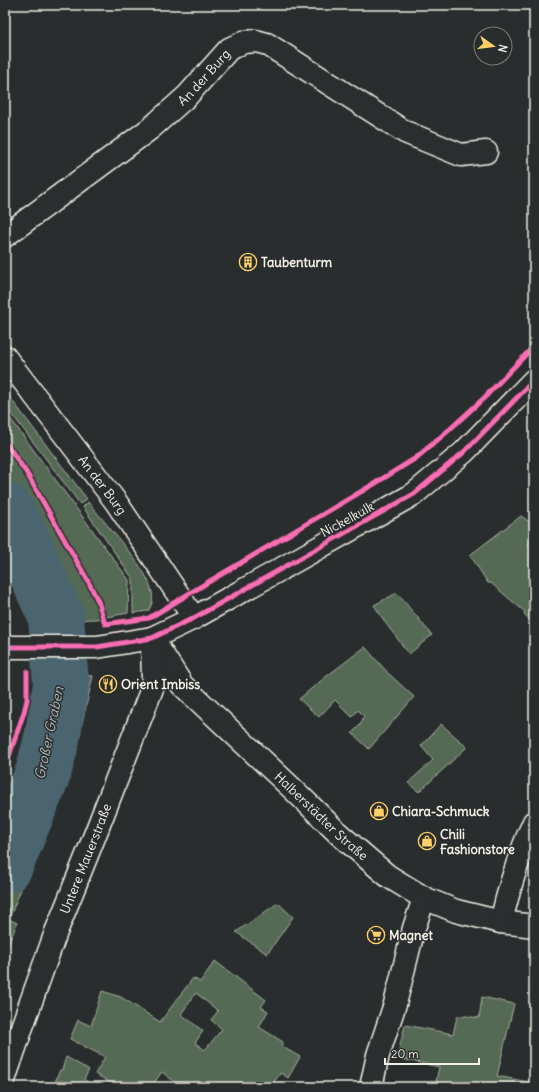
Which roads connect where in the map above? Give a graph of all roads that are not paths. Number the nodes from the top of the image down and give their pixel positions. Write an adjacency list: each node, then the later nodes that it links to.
1 (486, 152): 2 (street, An der Burg)
2 (5, 236)
3 (5, 357): 5 (street, An der Burg)
4 (534, 380): 5 (street, Nickelkulk)
5 (194, 618): 6 (street, Nickelkulk)
6 (148, 639): 7 (street); 9 (street, Halberstädter Straße); 12 (street, Untere Mauerstraße)
7 (5, 647)
8 (534, 822): 10 (street)
9 (424, 898): 10 (street, Halberstädter Straße); 13 (street)
10 (501, 922): 11 (street, Halberstädter Straße)
11 (534, 926)
12 (5, 1077)
13 (371, 1087)

